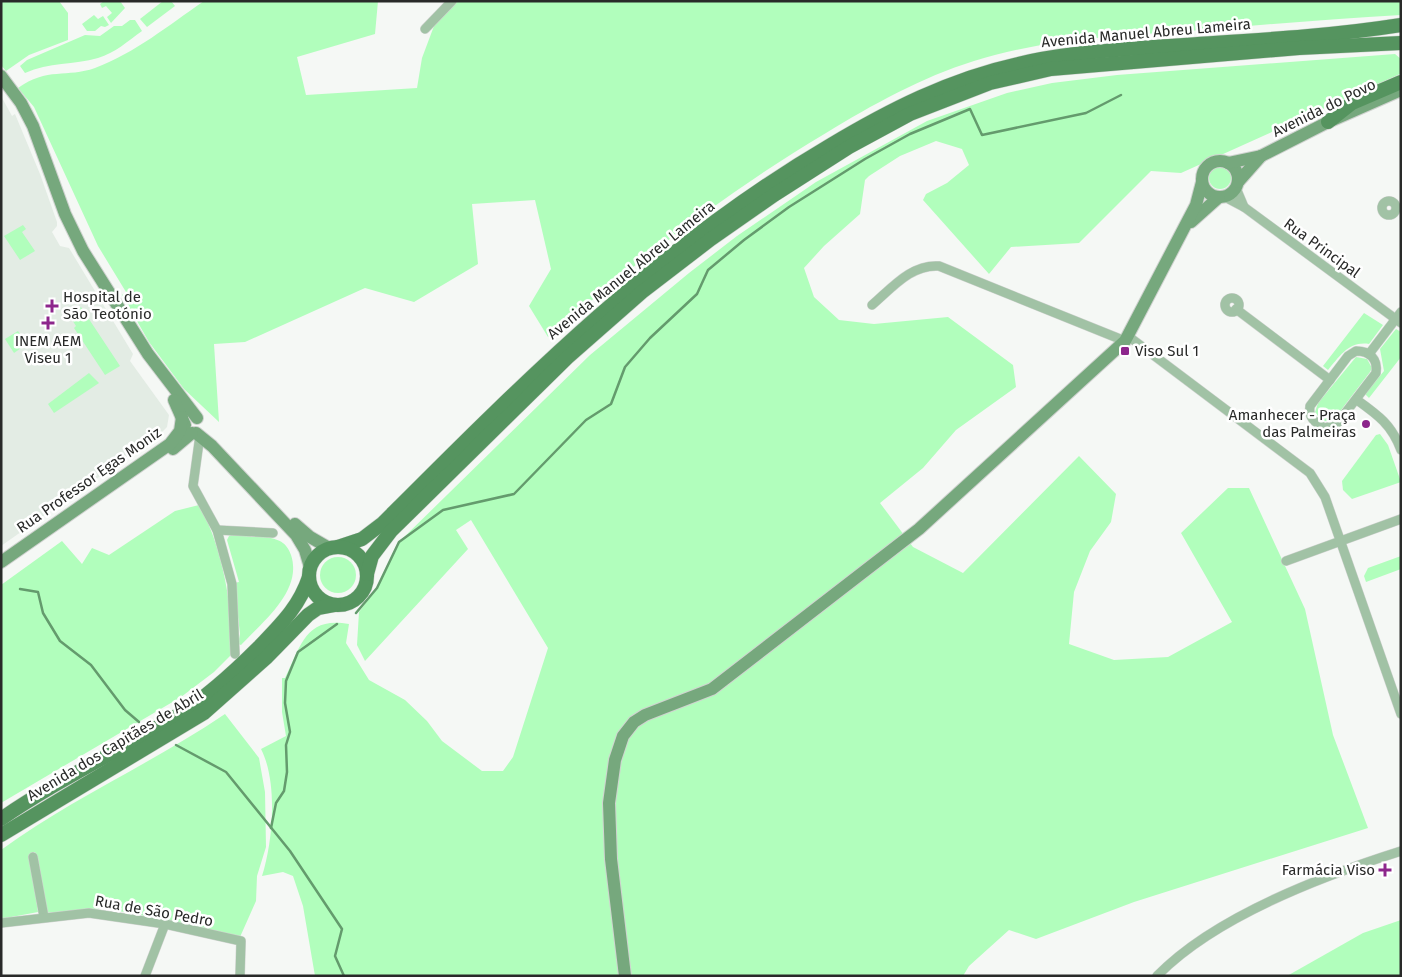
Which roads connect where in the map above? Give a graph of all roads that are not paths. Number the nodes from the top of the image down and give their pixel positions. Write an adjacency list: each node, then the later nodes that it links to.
1 (452, 1): 3 (street)
2 (1401, 25): 32 (main road, Avenida Manuel Abreu Lameira)
3 (425, 29)
4 (1401, 43): 5 (main road, Avenida Manuel Abreu Lameira)
5 (1318, 48): 6 (main road); 37 (main road, Avenida Manuel Abreu Lameira)
6 (1401, 49)
7 (1, 76): 26 (street)
8 (1401, 82): 11 (main road)
9 (1, 86): 26 (street)
10 (1401, 90): 11 (street, Avenida do Povo)
11 (1328, 122): 12 (street, Avenida do Povo)
12 (1261, 156): 13 (street, Avenida do Povo); 15 (street, Avenida do Povo)
13 (1228, 163): 14 (street, Avenida do Povo); 15 (street)
14 (1202, 182): 16 (street); 18 (street, Avenida do Povo)
15 (1237, 185): 16 (street, Avenida do Povo); 17 (street)
16 (1222, 197): 17 (street, Rua Principal); 18 (street, Avenida do Povo)
17 (1244, 207): 21 (street, Rua Principal)
18 (1185, 227): 22 (street, Avenida do Povo)
19 (872, 304): 22 (street)
20 (1236, 310): 24 (street)
21 (1399, 318): 23 (street)
22 (1126, 338): 31 (street); 50 (street)
23 (1369, 354): 24 (street); 25 (street)
24 (1330, 380): 25 (street)
25 (1357, 400): 27 (street)
26 (193, 427): 29 (street); 32 (street); 34 (street, Rua Professor Egas Moniz); 35 (street, Rua Professor Egas Moniz); 36 (street)
27 (1401, 450)
28 (1401, 519): 31 (street)
29 (217, 530): 30 (street); 39 (street)
30 (273, 533)
31 (1340, 541): 33 (street); 40 (street)
32 (334, 548): 36 (main road); 37 (main road)
33 (1286, 560)
34 (1, 562)
35 (1, 570)
36 (310, 572): 38 (main road); 41 (main road, Avenida dos Capitães de Abril)
37 (367, 574): 38 (main road)
38 (334, 605): 42 (main road, Avenida dos Capitães de Abril)
39 (235, 654)
40 (1401, 714)
41 (1, 820)
42 (1, 835)
43 (1401, 851): 51 (street)
44 (33, 856): 45 (street)
45 (44, 917): 46 (street, Rua de São Pedro); 47 (street, Rua de São Pedro)
46 (1, 923)
47 (165, 924): 48 (street); 49 (street, Rua de São Pedro)
48 (145, 976)
49 (240, 976)
50 (625, 976)
51 (1157, 976)

